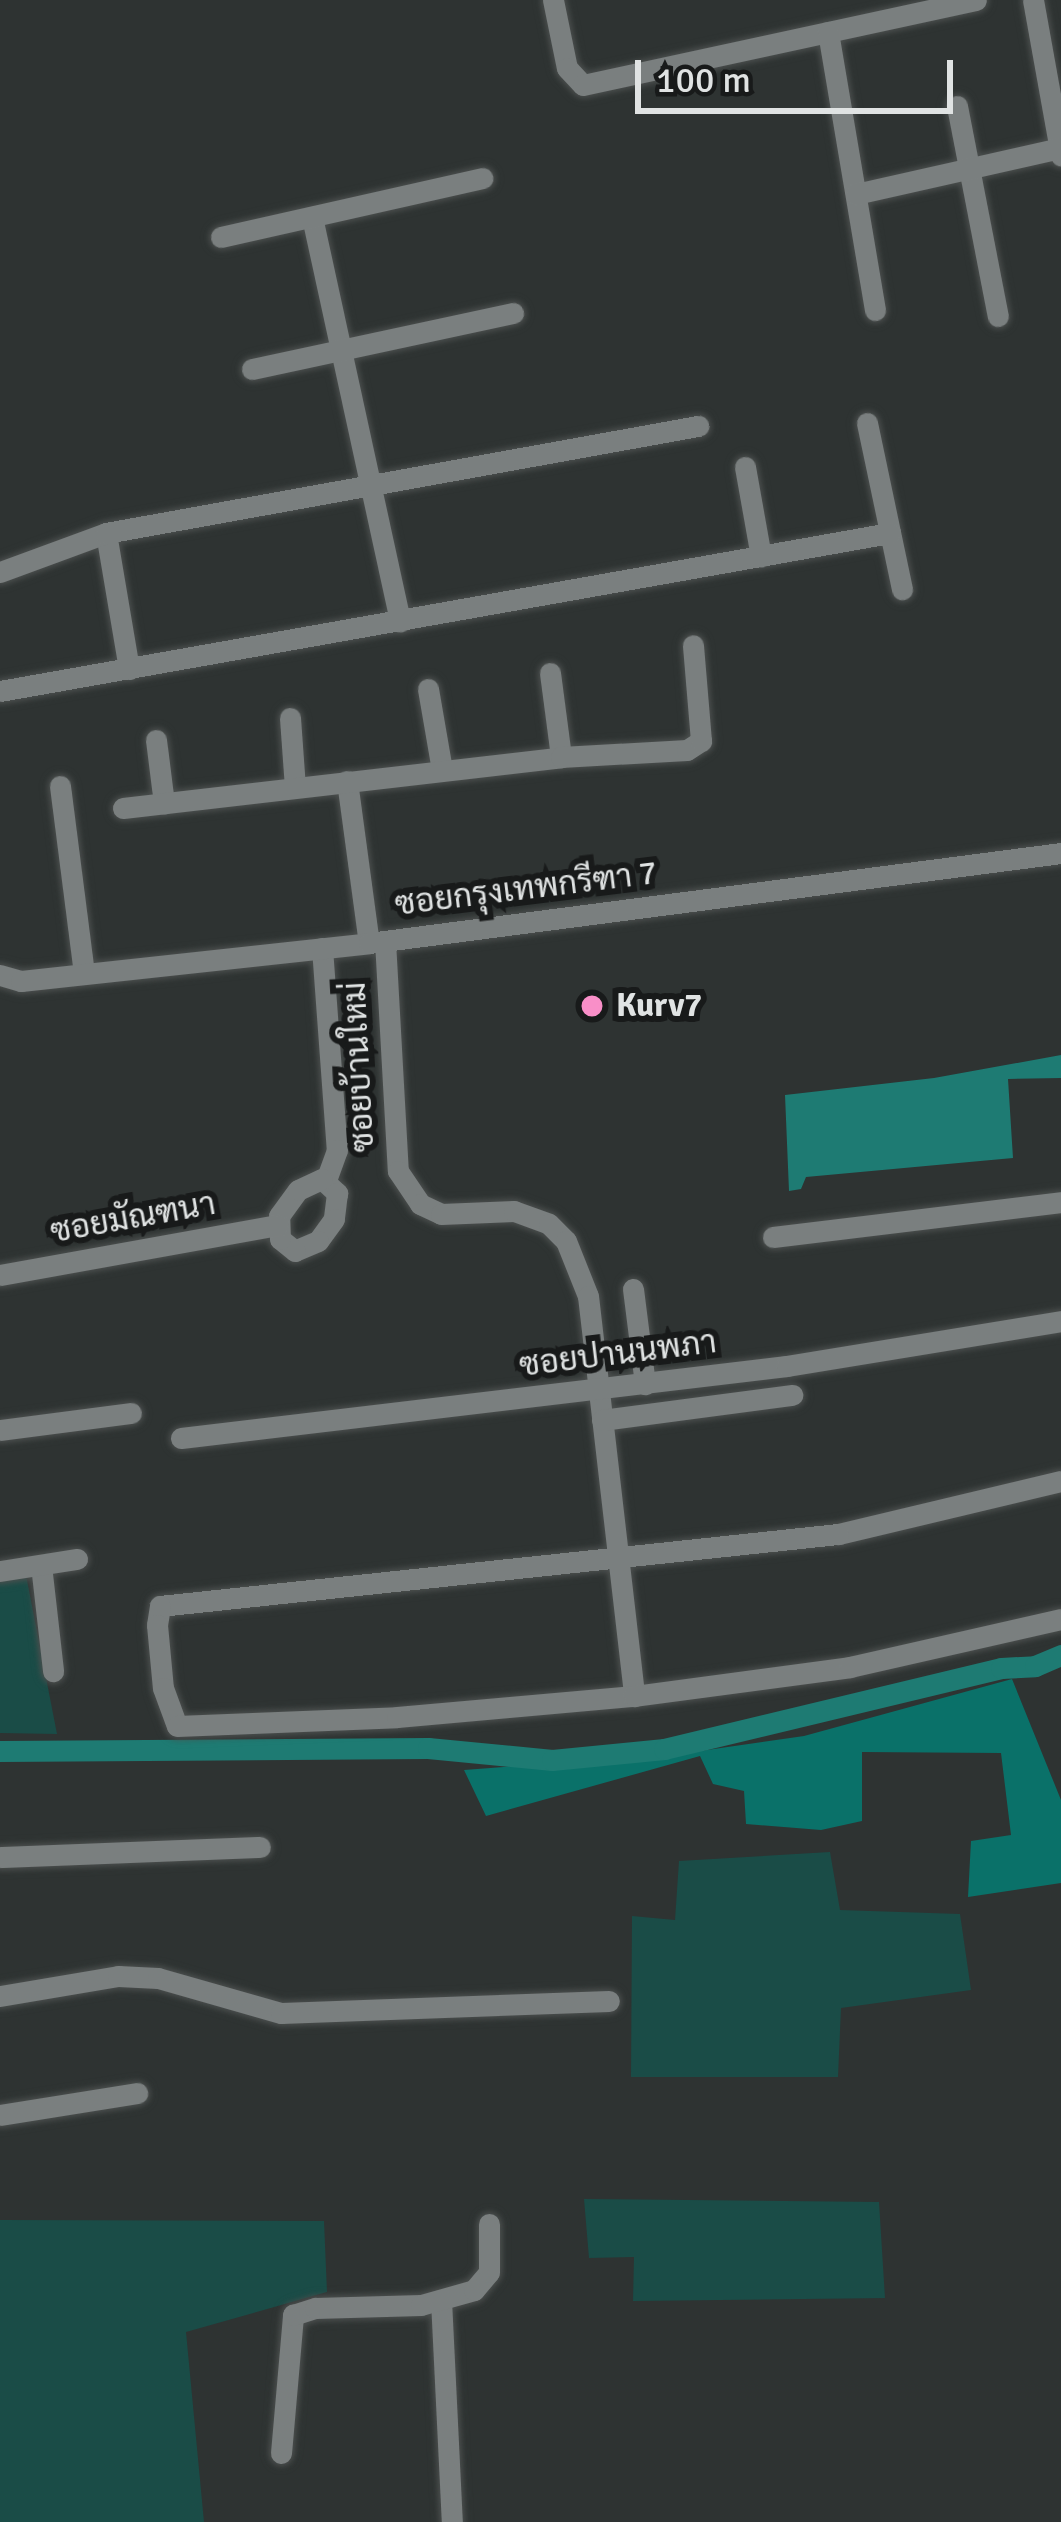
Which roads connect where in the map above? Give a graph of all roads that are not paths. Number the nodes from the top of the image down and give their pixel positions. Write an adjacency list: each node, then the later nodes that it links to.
1 (553, 0): 5 (street)
2 (976, 0): 4 (street)
3 (1034, 0): 7 (street)
4 (948, 3): 5 (street)
5 (829, 32): 10 (street)
6 (957, 106): 8 (street)
7 (1060, 152): 8 (street)
8 (969, 169): 10 (street); 15 (street)
9 (482, 178): 11 (street)
10 (856, 194): 13 (street)
11 (312, 217): 12 (street); 16 (street)
12 (221, 237)
13 (874, 310)
14 (513, 313): 16 (street)
15 (998, 316)
16 (341, 350): 17 (street); 21 (street)
17 (252, 368)
18 (867, 423): 23 (street)
19 (698, 426): 21 (street)
20 (745, 467): 24 (street)
21 (369, 484): 22 (street); 27 (street)
22 (106, 532): 25 (street); 29 (street)
23 (890, 533): 24 (street); 26 (street)
24 (761, 556): 27 (street)
25 (0, 572)
26 (902, 589)
27 (400, 622): 29 (street)
28 (693, 645): 35 (street)
29 (129, 669): 32 (street)
30 (550, 674): 35 (street)
31 (428, 689): 36 (street)
32 (0, 691)
33 (290, 718): 39 (street)
34 (156, 740): 40 (street)
35 (561, 758): 36 (street)
36 (442, 770): 37 (street)
37 (347, 781): 39 (street); 43 (street, ซอยบ้านใหม่)
38 (60, 786): 45 (street)
39 (295, 788): 40 (street)
40 (164, 803): 41 (street)
41 (123, 808)
42 (1061, 854): 43 (street, ซอยกรุงเทพกรีฑา 7)
43 (377, 942): 44 (street, ซอยกรุงเทพกรีฑา 7); 55 (street, ซอยบ้านใหม่)
44 (322, 947): 45 (street, ซอยกรุงเทพกรีฑา 7); 47 (street)
45 (84, 973): 46 (street, ซอยกรุงเทพกรีฑา 7)
46 (0, 975)
47 (326, 1180): 49 (street); 49 (street, ซอยมัณฑนา)
48 (1061, 1202): 50 (street)
49 (278, 1225): 51 (street, ซอยมัณฑนา)
50 (773, 1237)
51 (0, 1275)
52 (633, 1289): 54 (street)
53 (1061, 1322): 54 (street, ซอยปานนพภา)
54 (645, 1384): 55 (street, ซอยปานนพภา)
55 (599, 1390): 58 (street, ซอยบ้านใหม่); 60 (street, ซอยปานนพภา)
56 (792, 1395): 58 (street)
57 (131, 1413): 59 (street)
58 (602, 1420): 63 (street, ซอยบ้านใหม่)
59 (0, 1430)
60 (182, 1438)
61 (1061, 1481): 63 (street)
62 (77, 1559): 64 (street)
63 (619, 1559): 68 (street, ซอยบ้านใหม่); 68 (street)
64 (41, 1565): 65 (street); 67 (street)
65 (0, 1571)
66 (1061, 1619): 68 (street)
67 (52, 1671)
68 (634, 1696)
69 (260, 1847): 70 (street)
70 (0, 1857)
71 (0, 1997): 72 (street); 73 (street)
72 (609, 2001)
73 (0, 2010)
74 (137, 2093): 75 (street)
75 (0, 2115)
76 (489, 2224): 77 (street)
77 (441, 2300): 78 (street); 79 (street)
78 (280, 2453)
79 (452, 2522)

